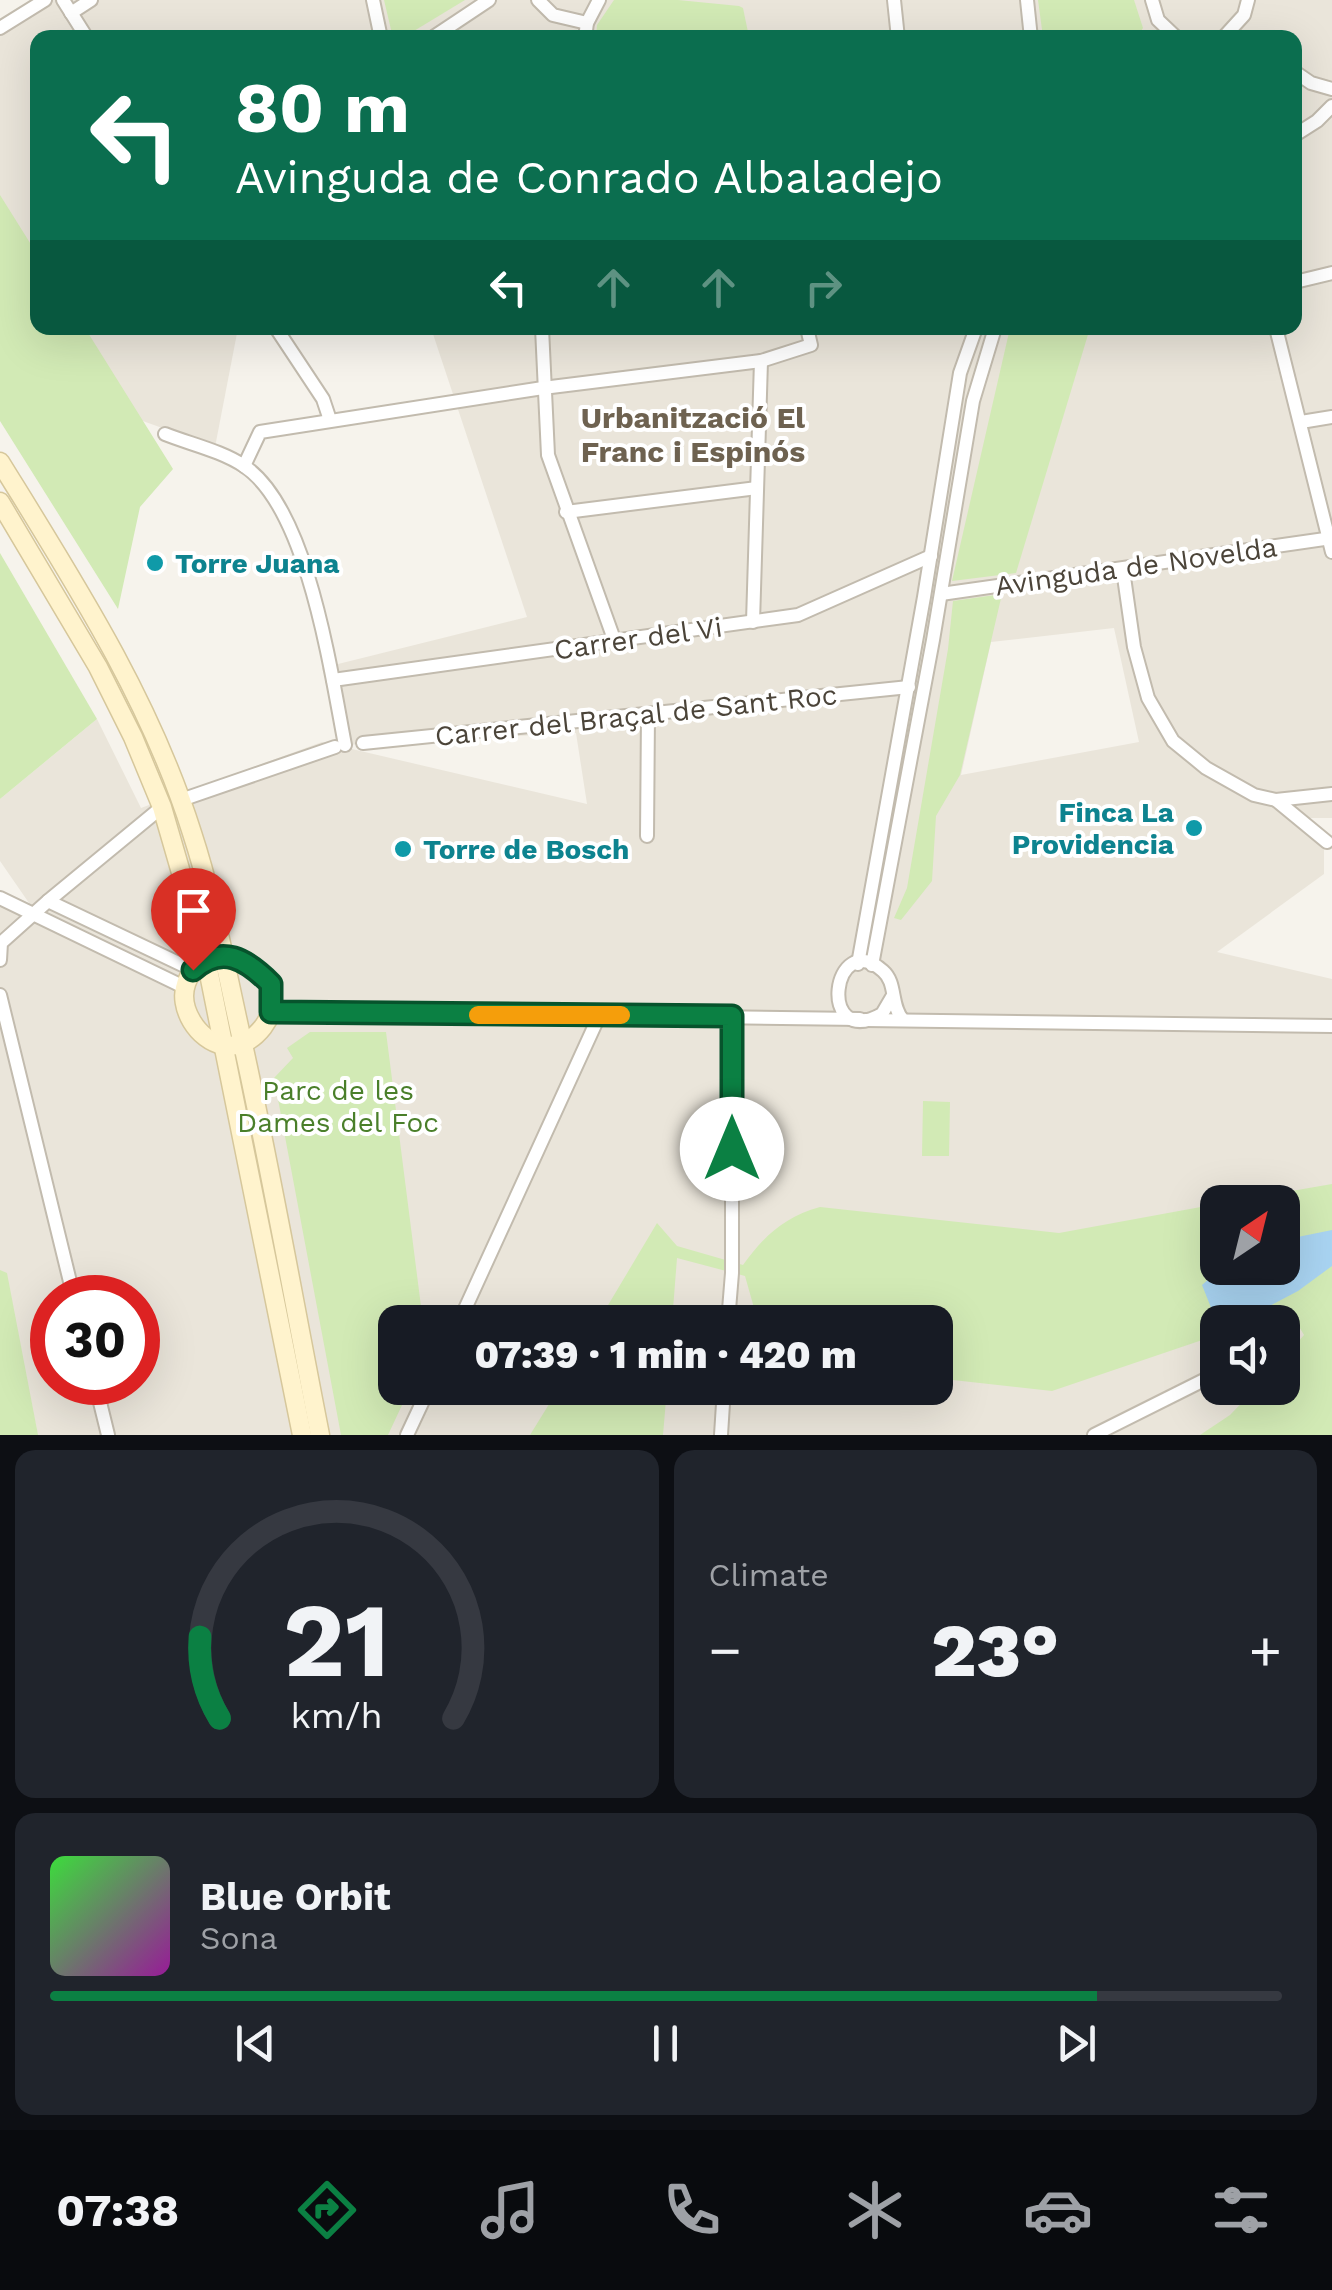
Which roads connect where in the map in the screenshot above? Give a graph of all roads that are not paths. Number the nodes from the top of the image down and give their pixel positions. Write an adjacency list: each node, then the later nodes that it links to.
1 (45, 0): 13 (street)
2 (63, 0): 12 (street)
3 (91, 0): 12 (street)
4 (373, 0): 15 (street)
5 (489, 0): 16 (street)
6 (599, 0): 17 (street)
7 (894, 0): 18 (street)
8 (1027, 0): 19 (street)
9 (1152, 0): 20 (street)
10 (1248, 0): 21 (street)
11 (535, 2): 17 (street)
12 (72, 13): 14 (street)
13 (0, 28)
14 (82, 30)
15 (379, 30)
16 (444, 30)
17 (586, 30)
18 (897, 30)
19 (1030, 30)
20 (1164, 30)
21 (1236, 30)
22 (1302, 77): 23 (street)
23 (1332, 90)
24 (1332, 106): 25 (street)
25 (1302, 130)
26 (1332, 272): 27 (street)
27 (1302, 280)
28 (281, 335): 37 (street)
29 (542, 335): 35 (street)
30 (809, 335): 34 (street)
31 (974, 335): 46 (street)
32 (993, 335): 48 (street)
33 (1278, 335): 38 (street)
34 (761, 361): 35 (street); 42 (street)
35 (543, 388): 37 (street); 44 (street)
36 (1332, 417): 38 (street)
37 (330, 420): 41 (street)
38 (1301, 422): 45 (street)
39 (165, 434): 41 (street)
40 (0, 462): 56 (main road)
41 (244, 466): 51 (street)
42 (757, 488): 44 (street); 49 (street)
43 (0, 502): 58 (main road)
44 (566, 512): 50 (street)
45 (1331, 543): 47 (street, Avinguda de Novelda)
46 (931, 556): 49 (street, Carrer del Vi); 52 (street)
47 (1123, 570): 48 (street, Avinguda de Novelda); 57 (street)
48 (941, 594): 65 (street)
49 (753, 622): 50 (street, Carrer del Vi)
50 (615, 642): 51 (street, Carrer del Vi)
51 (332, 680): 56 (street)
52 (908, 687): 53 (street, Carrer del Braçal de Sant Roc); 65 (street)
53 (648, 714): 54 (street, Carrer del Braçal de Sant Roc); 59 (street)
54 (363, 743)
55 (1332, 794): 57 (street)
56 (180, 800): 66 (main road)
57 (1276, 800): 60 (street)
58 (162, 807): 62 (street); 66 (main road)
59 (647, 836)
60 (1327, 842)
61 (0, 898): 63 (street)
62 (48, 901): 63 (street); 66 (street)
63 (32, 915): 64 (street); 66 (street)
64 (0, 960)
65 (865, 964): 68 (street); 69 (street)
66 (202, 968): 70 (main road); 77 (main road); 77 (main road)
67 (0, 994): 78 (street)
68 (892, 997): 74 (street); 75 (street)
69 (838, 1000): 73 (street); 74 (street)
70 (271, 1012): 71 (street); 77 (main road)
71 (600, 1014): 72 (street); 79 (street)
72 (732, 1016): 73 (street); 80 (street)
73 (825, 1018): 74 (street)
74 (862, 1019): 75 (street)
75 (903, 1020): 76 (street)
76 (1332, 1026)
77 (233, 1045): 86 (main road); 87 (main road)
78 (68, 1275)
79 (467, 1305)
80 (729, 1305)
81 (1200, 1382): 90 (street)
82 (101, 1405): 85 (street)
83 (421, 1405): 88 (street)
84 (723, 1405): 89 (street)
85 (108, 1435)
86 (302, 1435)
87 (320, 1435)
88 (408, 1435)
89 (720, 1435)
90 (1094, 1435)

